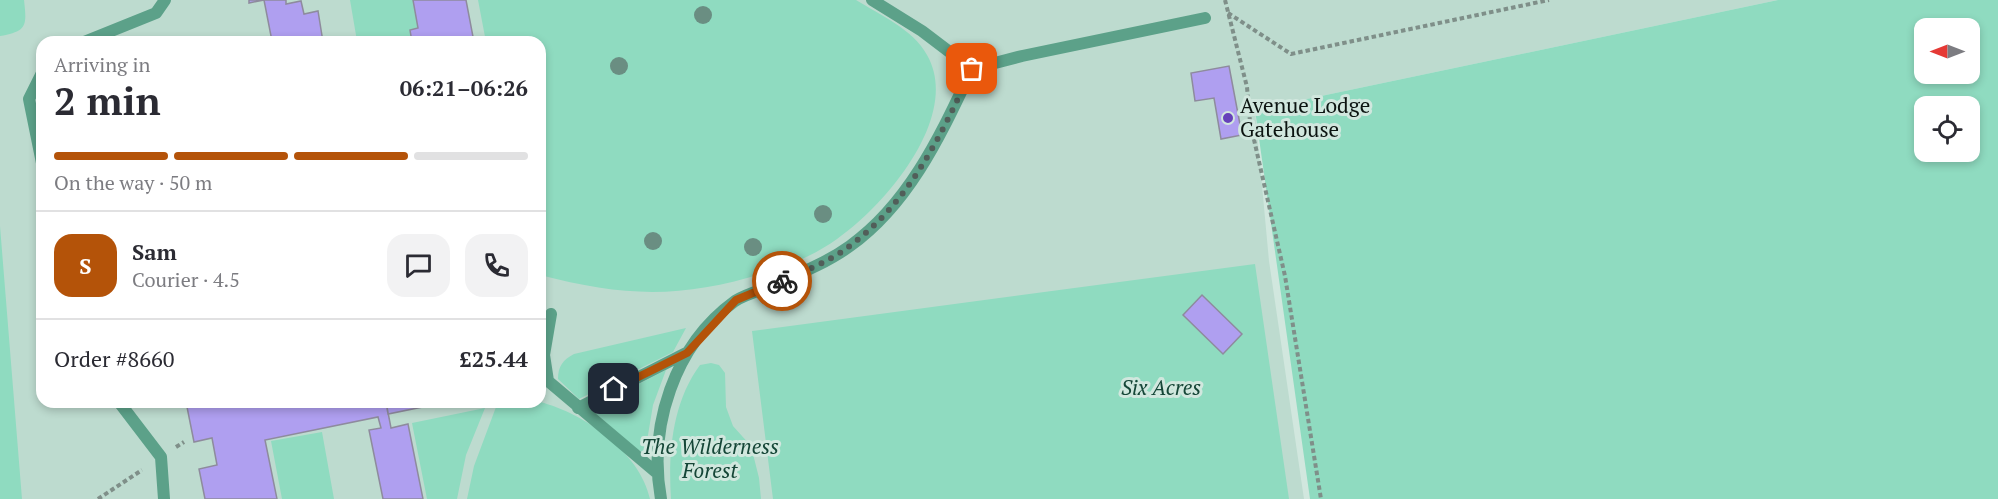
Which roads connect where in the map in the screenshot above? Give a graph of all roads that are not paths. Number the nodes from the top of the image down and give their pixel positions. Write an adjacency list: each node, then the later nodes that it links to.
1 (165, 0): 4 (lane)
2 (872, 0): 5 (lane)
3 (1205, 18): 5 (lane)
4 (99, 36)
5 (972, 69): 10 (lane)
6 (36, 85): 7 (lane)
7 (36, 133)
8 (551, 314): 9 (lane)
9 (546, 343)
10 (687, 353): 13 (lane); 14 (lane)
11 (546, 368): 13 (lane)
12 (124, 408): 15 (lane)
13 (578, 408): 14 (lane)
14 (657, 472): 16 (lane)
15 (164, 499)
16 (661, 499)

